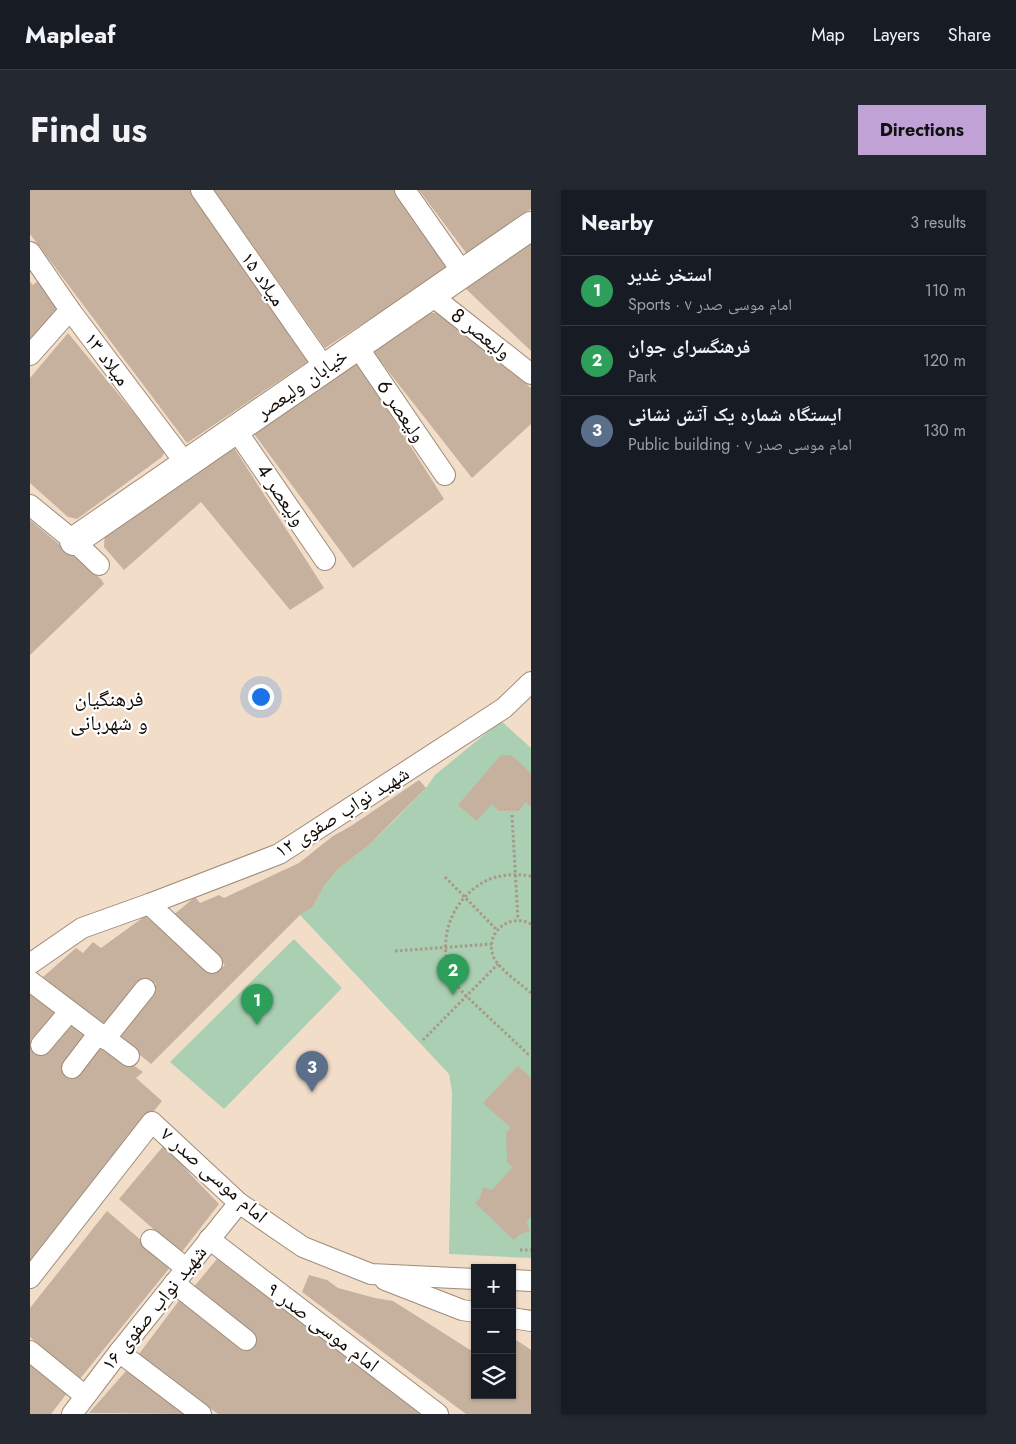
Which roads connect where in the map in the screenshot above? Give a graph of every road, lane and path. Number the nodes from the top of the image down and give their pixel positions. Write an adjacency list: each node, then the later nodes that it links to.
1 (201, 190): 10 (street, میلاد ۱۵)
2 (405, 190): 5 (street)
3 (531, 226): 5 (street, خیابان ولیعصر)
4 (30, 252): 7 (street, میلاد ۱۳)
5 (463, 273): 6 (street, خیابان ولیعصر)
6 (431, 295): 8 (street, خیابان ولیعصر); 11 (street, ولیعصر 8)
7 (70, 310): 9 (street); 13 (street, میلاد ۱۳)
8 (357, 346): 10 (street, خیابان ولیعصر); 14 (street, ولیعصر 6)
9 (30, 355)
10 (325, 368): 12 (street, خیابان ولیعصر)
11 (531, 374)
12 (236, 430): 13 (street, خیابان ولیعصر); 17 (street, ولیعصر 4)
13 (186, 464): 16 (street, خیابان ولیعصر)
14 (445, 475)
15 (30, 504): 16 (street)
16 (74, 541): 18 (street)
17 (325, 560)
18 (99, 565)
19 (531, 682): 25 (street, شهید نواب صفوی ۱۲)
20 (512, 815): 21 (path)
21 (516, 874): 22 (path); 24 (path); 26 (path)
22 (531, 876)
23 (445, 877): 24 (path)
24 (464, 897): 28 (path); 30 (path)
25 (149, 904): 32 (street, شهید نواب صفوی ۱۲); 33 (street)
26 (518, 920): 27 (path); 28 (path)
27 (531, 924)
28 (497, 930): 29 (path)
29 (492, 944): 30 (path); 34 (path)
30 (445, 947): 31 (path); 38 (path)
31 (395, 951)
32 (30, 964)
33 (212, 964)
34 (498, 964): 37 (path); 38 (path)
35 (30, 981): 39 (street)
36 (145, 989): 40 (street)
37 (531, 993)
38 (466, 996): 41 (path); 43 (path)
39 (69, 1012): 40 (street); 42 (street)
40 (102, 1036): 44 (street); 45 (street)
41 (423, 1040)
42 (41, 1045)
43 (531, 1053)
44 (129, 1056)
45 (72, 1068)
46 (239, 1203): 47 (street, شهید نواب صفوی ۱۶); 51 (street, امام موسی صدر ۷); 53 (street, امام موسی صدر ۷)
47 (209, 1239): 52 (street, شهید نواب صفوی ۱۶); 65 (street, امام موسی صدر ۹)
48 (151, 1240): 52 (street)
49 (520, 1250): 50 (path)
50 (531, 1250)
51 (371, 1274): 54 (street, امام موسی صدر ۷); 57 (street)
52 (180, 1276): 60 (street); 62 (street, شهید نواب صفوی ۱۶)
53 (30, 1278)
54 (471, 1279)
55 (516, 1280): 56 (street)
56 (531, 1281)
57 (471, 1311)
58 (516, 1319): 59 (street)
59 (531, 1321)
60 (246, 1340)
61 (30, 1352): 63 (street)
62 (119, 1352): 63 (street, شهید نواب صفوی ۱۶); 64 (street)
63 (78, 1408)
64 (199, 1413)
65 (438, 1414)

